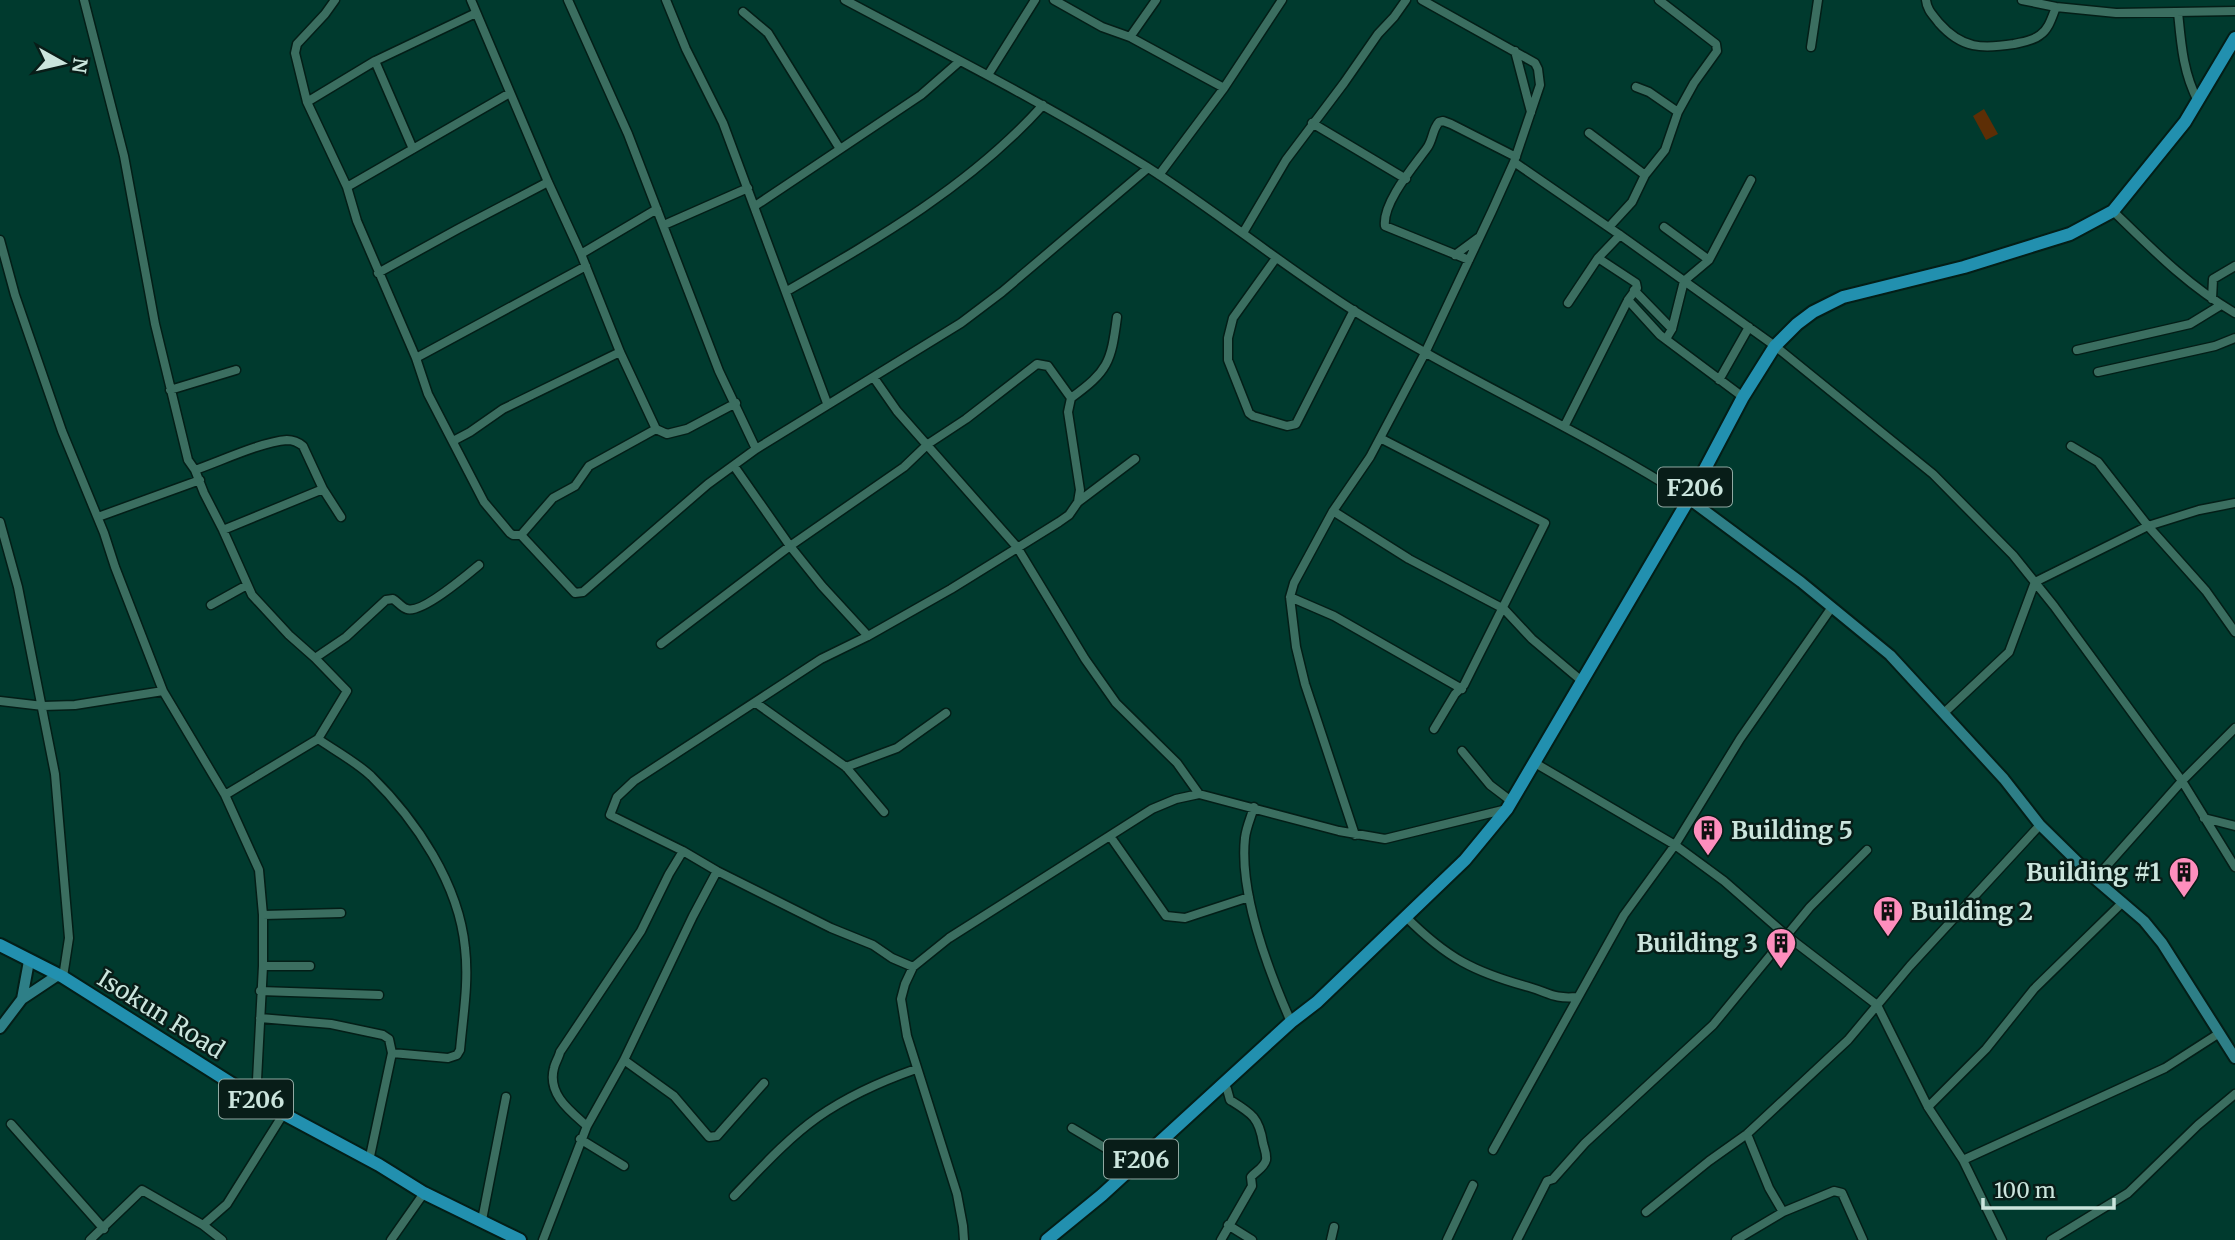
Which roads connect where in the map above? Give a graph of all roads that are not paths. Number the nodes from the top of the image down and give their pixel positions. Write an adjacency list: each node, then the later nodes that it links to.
1 (84, 0): 95 (street)
2 (334, 0): 35 (street)
3 (471, 0): 21 (street)
4 (568, 0): 53 (street)
5 (666, 0): 51 (street)
6 (845, 0): 27 (street)
7 (1035, 0): 28 (street)
8 (1054, 0): 22 (street)
9 (1156, 0): 22 (street)
10 (1282, 0): 29 (street)
11 (1406, 0): 39 (street)
12 (1422, 0): 25 (street)
13 (1659, 0): 38 (street)
14 (1818, 0): 24 (street)
15 (1926, 0): 17 (street)
16 (2022, 0): 17 (street)
17 (2056, 7): 20 (street)
18 (2235, 11): 20 (street)
19 (743, 12): 42 (street)
20 (2178, 12): 34 (street)
21 (476, 13): 26 (street); 32 (street)
22 (1130, 37): 29 (street)
23 (2235, 38): 34 (main road, F206)
24 (1811, 47)
25 (1515, 51): 30 (street); 33 (street)
26 (375, 61): 35 (street); 41 (street)
27 (960, 61): 28 (street); 42 (street)
28 (988, 75): 36 (street)
29 (1224, 88): 45 (street)
30 (1526, 88): 33 (street); 37 (street)
31 (1636, 88): 38 (street)
32 (510, 93): 41 (street); 49 (street)
33 (1536, 98): 37 (street)
34 (2198, 101): 54 (main road, F206)
35 (307, 102): 50 (street)
36 (1043, 105): 44 (street); 74 (street)
37 (1531, 112): 43 (street)
38 (1678, 113): 46 (street)
39 (1312, 123): 47 (street); 58 (street)
40 (1589, 133): 46 (street)
41 (413, 149): 50 (street)
42 (840, 149): 52 (street)
43 (1515, 159): 47 (street); 56 (street); 60 (street)
44 (1148, 168): 45 (street); 93 (street)
45 (1159, 175): 58 (street)
46 (1645, 175): 56 (street)
47 (1406, 178): 63 (street)
48 (1751, 180): 68 (street)
49 (548, 182): 62 (street); 71 (street)
50 (347, 187): 71 (street)
51 (747, 188): 52 (street); 55 (street)
52 (755, 206): 74 (street)
53 (657, 209): 55 (street); 62 (street)
54 (2112, 211): 75 (street); 86 (main road, F206)
55 (664, 225): 99 (street)
56 (1609, 227): 59 (street)
57 (1664, 227): 68 (street)
58 (1243, 233): 65 (street)
59 (1620, 235): 66 (street); 72 (street)
60 (1480, 236): 63 (street); 67 (street)
61 (0, 240): 64 (street)
62 (581, 254): 69 (street)
63 (1455, 254): 67 (street)
64 (2, 255): 116 (street)
65 (1276, 258): 79 (street); 79 (street)
66 (1598, 258): 73 (street); 77 (street)
67 (1469, 260): 89 (street)
68 (1709, 260): 72 (street)
69 (586, 265): 88 (street); 90 (street)
70 (2235, 266): 75 (street)
71 (379, 273): 90 (street)
72 (1684, 281): 82 (street); 83 (street)
73 (1634, 290): 76 (street); 83 (street)
74 (787, 291): 98 (street)
75 (2211, 299): 78 (street)
76 (1628, 300): 85 (street); 100 (street)
77 (1568, 303)
78 (2221, 305): 80 (street); 87 (street)
79 (1354, 310): 89 (street)
80 (2235, 313)
81 (1117, 317): 97 (street)
82 (1749, 327): 86 (street); 94 (street)
83 (1672, 328): 85 (street)
84 (2235, 338): 92 (street)
85 (1666, 339): 94 (street)
86 (1775, 346): 96 (main road, F206); 126 (street)
87 (2077, 350)
88 (620, 352): 101 (street); 103 (street)
89 (1425, 353): 100 (street); 102 (street)
90 (416, 358): 103 (street)
91 (236, 370): 95 (street)
92 (2098, 372)
93 (874, 378): 98 (street); 104 (street)
94 (1719, 380): 96 (street)
95 (170, 390): 109 (street)
96 (1743, 397): 112 (main road, F206)
97 (1071, 398): 104 (street); 113 (street)
98 (827, 403): 106 (street)
99 (736, 404): 101 (street); 106 (street)
100 (1565, 425): 112 (street)
101 (656, 429): 122 (street)
102 (1380, 439): 115 (street); 131 (street)
103 (453, 441): 122 (street)
104 (928, 444): 123 (street); 124 (street)
105 (2071, 446): 119 (street)
106 (756, 449): 108 (street)
107 (1135, 458): 113 (street)
108 (734, 466): 122 (street); 123 (street)
109 (195, 470): 110 (street); 111 (street)
110 (200, 480): 116 (street); 120 (street)
111 (323, 489): 117 (street); 120 (street)
112 (1689, 499): 130 (street); 136 (main road, F206)
113 (1078, 502): 124 (street)
114 (2235, 503): 119 (street)
115 (1333, 510): 128 (street); 131 (street)
116 (98, 517): 138 (street)
117 (341, 517)
118 (0, 523): 121 (street)
119 (2148, 526): 126 (street); 132 (street)
120 (223, 530): 127 (street)
121 (1, 533): 141 (street)
122 (521, 535)
123 (790, 546): 133 (street); 134 (street)
124 (1017, 547): 133 (street); 151 (street)
125 (480, 565): 135 (street)
126 (2035, 582): 142 (street); 150 (street)
127 (247, 585): 129 (street); 135 (street)
128 (1290, 597): 137 (street); 159 (street)
129 (211, 605)
130 (1832, 607): 142 (street); 161 (street)
131 (1504, 609): 136 (street); 137 (street)
132 (2235, 632)
133 (868, 636): 140 (street)
134 (661, 644)
135 (315, 658): 146 (street)
136 (1583, 682): 148 (main road, F206)
137 (1462, 689): 145 (street)
138 (163, 691): 141 (street); 152 (street)
139 (0, 701): 141 (street)
140 (756, 703): 149 (street); 163 (street)
141 (43, 706): 178 (street)
142 (1945, 712): 157 (street)
143 (947, 713): 149 (street)
144 (2235, 728): 150 (street)
145 (1434, 729)
146 (318, 739): 152 (street); 190 (street)
147 (1462, 751): 153 (street)
148 (1535, 763): 153 (main road, F206); 161 (street)
149 (846, 767): 155 (street)
150 (2182, 781): 156 (street); 166 (street)
151 (1199, 794): 154 (street); 160 (street)
152 (225, 795): 170 (street)
153 (1509, 805): 159 (street); 171 (main road, F206)
154 (1254, 807): 159 (street); 167 (street)
155 (884, 812)
156 (2204, 818): 158 (street); 164 (street)
157 (2040, 825): 166 (street); 184 (street)
158 (2235, 826)
159 (1355, 835)
160 (1110, 836): 167 (street); 177 (street)
161 (1675, 845): 172 (street); 181 (street)
162 (1867, 850): 172 (street)
163 (683, 851): 165 (street); 202 (street)
164 (2235, 867)
165 (718, 872): 177 (street); 192 (street)
166 (2095, 879): 168 (street)
167 (1250, 897): 187 (street)
168 (2123, 902): 189 (street); 199 (street)
169 (341, 913): 170 (street)
170 (263, 915): 175 (street)
171 (1406, 917): 183 (street); 187 (main road, F206)
172 (1787, 936): 184 (street); 232 (street)
173 (0, 945): 174 (main road, Isokun Road / F206)
174 (29, 961): 178 (main road, Isokun Road / F206); 182 (street)
175 (263, 966): 176 (street); 179 (street)
176 (310, 966)
177 (913, 967): 193 (street)
178 (60, 976): 182 (street); 198 (main road, Isokun Road / F206)
179 (260, 991): 180 (street); 186 (street)
180 (379, 995)
181 (1577, 997): 183 (street); 185 (street)
182 (22, 999): 188 (street)
183 (1560, 999): 185 (street)
184 (1877, 1005): 199 (street); 204 (street)
185 (1569, 1010): 206 (street)
186 (260, 1018): 190 (street); 198 (street)
187 (1291, 1023): 195 (main road, F206)
188 (0, 1028)
189 (2218, 1034): 191 (street); 207 (street)
190 (392, 1053): 208 (street)
191 (2235, 1058)
192 (624, 1060): 194 (street); 202 (street)
193 (916, 1069): 213 (street); 226 (street)
194 (764, 1083)
195 (1222, 1086): 209 (main road, F206); 218 (street)
196 (2235, 1094): 236 (street)
197 (506, 1097): 216 (street)
198 (256, 1099): 200 (main road, Isokun Road / F206)
199 (1928, 1108): 207 (street)
200 (284, 1112): 208 (main road, Isokun Road / F206); 217 (street)
201 (11, 1124): 220 (street)
202 (587, 1126): 205 (street)
203 (1072, 1128): 209 (street)
204 (1746, 1134): 214 (street); 215 (street)
205 (580, 1139): 210 (street); 225 (street)
206 (1493, 1150)
207 (1963, 1160): 235 (street)
208 (369, 1161): 212 (main road, Isokun Road / F206)
209 (1134, 1165): 227 (main road, F206)
210 (624, 1166)
211 (1473, 1185): 231 (street)
212 (424, 1193): 216 (main road, Isokun Road / F206); 223 (street)
213 (734, 1196)
214 (1646, 1212)
215 (1783, 1212): 233 (street); 234 (street)
216 (482, 1220): 224 (main road, Isokun Road / F206)
217 (203, 1225): 220 (street); 222 (street)
218 (1228, 1225): 228 (street); 229 (street)
219 (1334, 1227): 230 (street)
220 (104, 1229): 221 (street)
221 (90, 1240)
222 (222, 1240)
223 (391, 1240)
224 (520, 1240)
225 (543, 1240)
226 (964, 1240)
227 (1047, 1240)
228 (1221, 1240)
229 (1252, 1240)
230 (1331, 1240)
231 (1447, 1240)
232 (1517, 1240)
233 (1736, 1240)
234 (1863, 1240)
235 (2002, 1240)
236 (2051, 1240)

